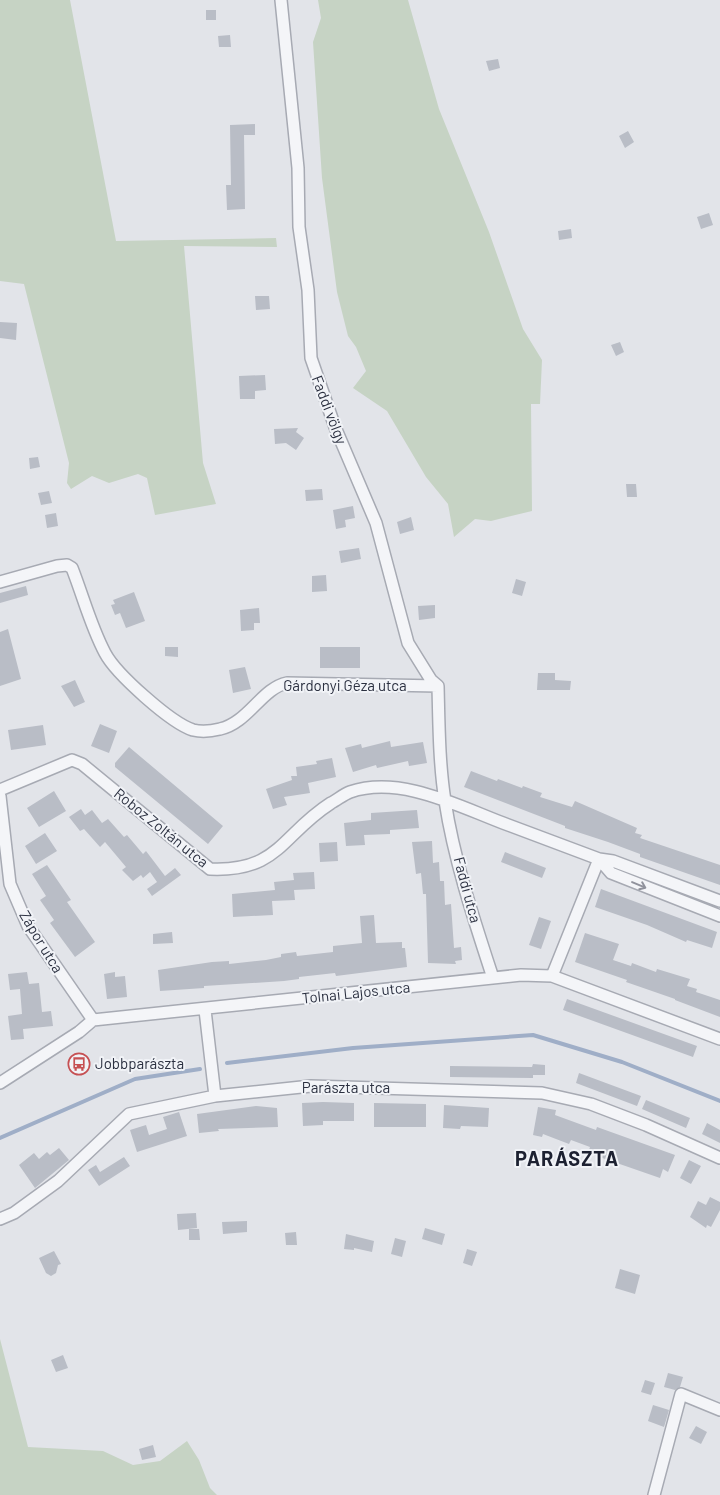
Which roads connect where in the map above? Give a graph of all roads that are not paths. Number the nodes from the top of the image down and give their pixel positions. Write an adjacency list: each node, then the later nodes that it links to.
1 (281, 0): 3 (street, Faddi völgy)
2 (0, 582): 3 (street, Gárdonyi Géza utca)
3 (438, 686): 6 (street)
4 (0, 790): 6 (street, Roboz Zoltán utca)
5 (0, 796): 13 (street, Zápor utca)
6 (445, 801): 7 (street, Roboz Zoltán utca); 11 (street, Faddi utca)
7 (599, 860): 8 (street, Roboz Zoltán utca); 9 (street, Roboz Zoltán utca, one-way to 9); 10 (street)
8 (720, 901)
9 (720, 916)
10 (552, 976): 11 (street, Tolnai Lajos utca); 14 (street, Tolnai Lajos utca)
11 (494, 978): 12 (street, Tolnai Lajos utca)
12 (205, 1010): 13 (street, Tolnai Lajos utca); 16 (street)
13 (93, 1020): 15 (street)
14 (720, 1039)
15 (0, 1083)
16 (215, 1096): 17 (street, Parászta utca); 18 (street, Parászta utca)
17 (720, 1158)
18 (0, 1219)
19 (720, 1410): 20 (street)
20 (654, 1495)

